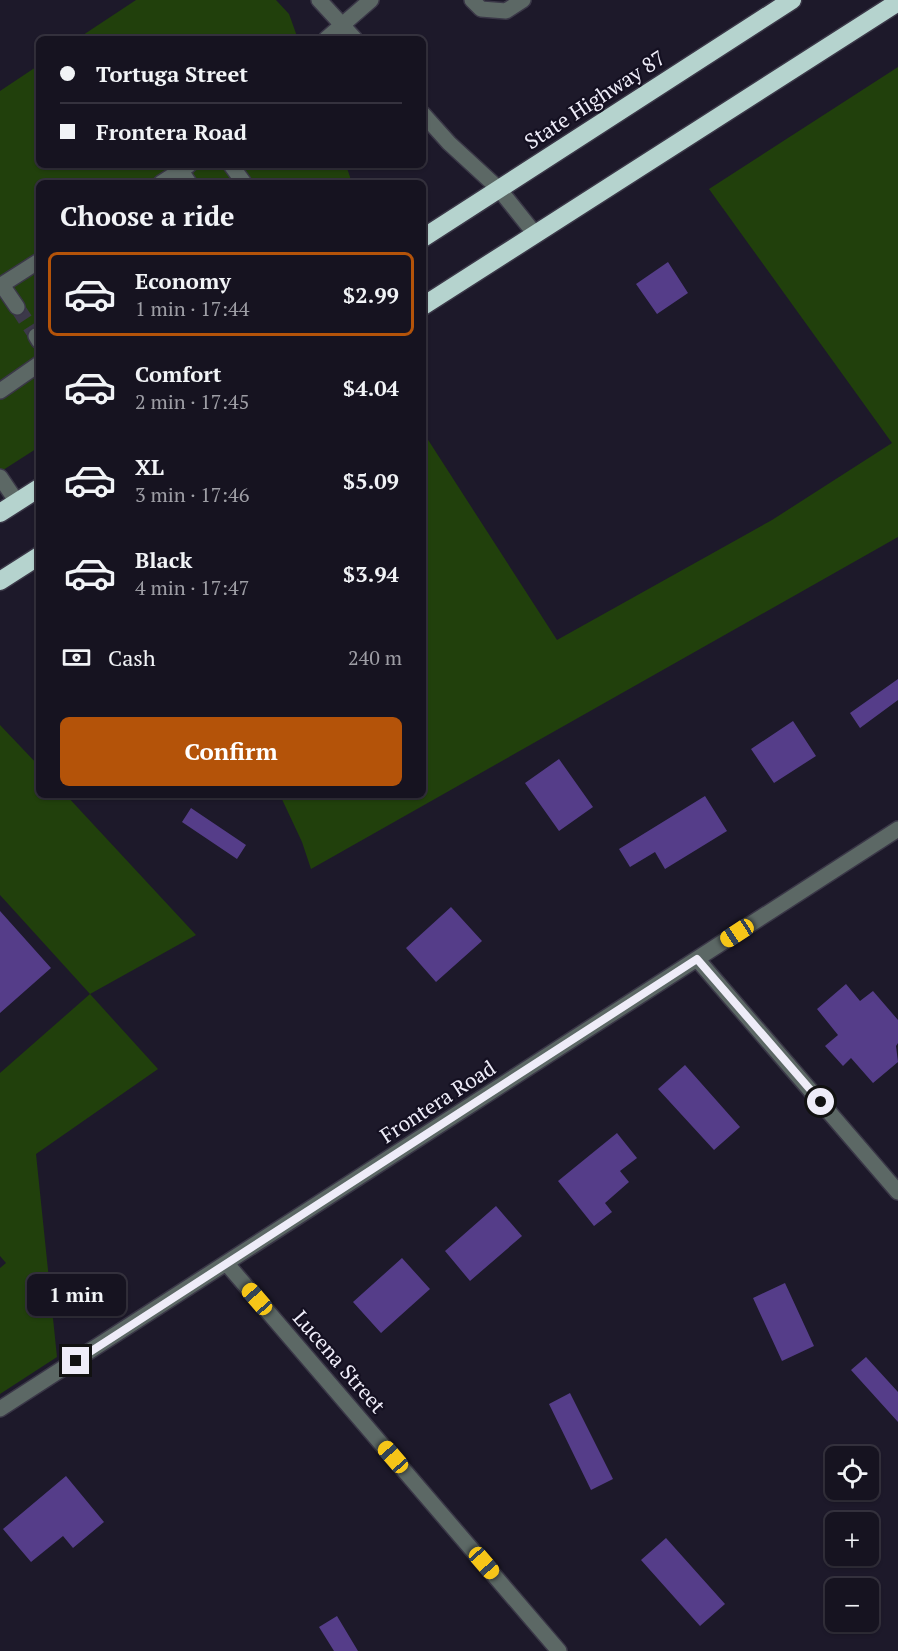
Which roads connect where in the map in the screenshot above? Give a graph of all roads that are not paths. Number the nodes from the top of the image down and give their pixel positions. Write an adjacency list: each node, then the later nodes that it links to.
1 (319, 0): 7 (street)
2 (371, 0): 7 (street)
3 (472, 0): 4 (street)
4 (524, 0)
5 (792, 0): 13 (highway, State Highway 87)
6 (898, 2): 14 (highway)
7 (341, 24): 8 (street); 9 (street)
8 (329, 36)
9 (352, 36)
10 (426, 117): 13 (street)
11 (184, 171): 12 (street)
12 (166, 180)
13 (499, 189): 14 (street); 15 (highway, State Highway 87)
14 (535, 234): 18 (highway)
15 (426, 236)
16 (36, 269): 17 (street)
17 (1, 286): 19 (street)
18 (426, 304)
19 (17, 307)
20 (36, 366): 21 (street)
21 (0, 391)
22 (0, 477): 24 (street)
23 (36, 490): 24 (highway)
24 (17, 502): 25 (highway)
25 (0, 513)
26 (36, 558): 27 (highway)
27 (0, 581)
28 (898, 829): 29 (street, Frontera Road)
29 (697, 959): 30 (street); 31 (street, Frontera Road)
30 (898, 1192)
31 (227, 1264): 32 (street, Frontera Road); 33 (street, Lucena Street)
32 (0, 1410)
33 (559, 1651)

